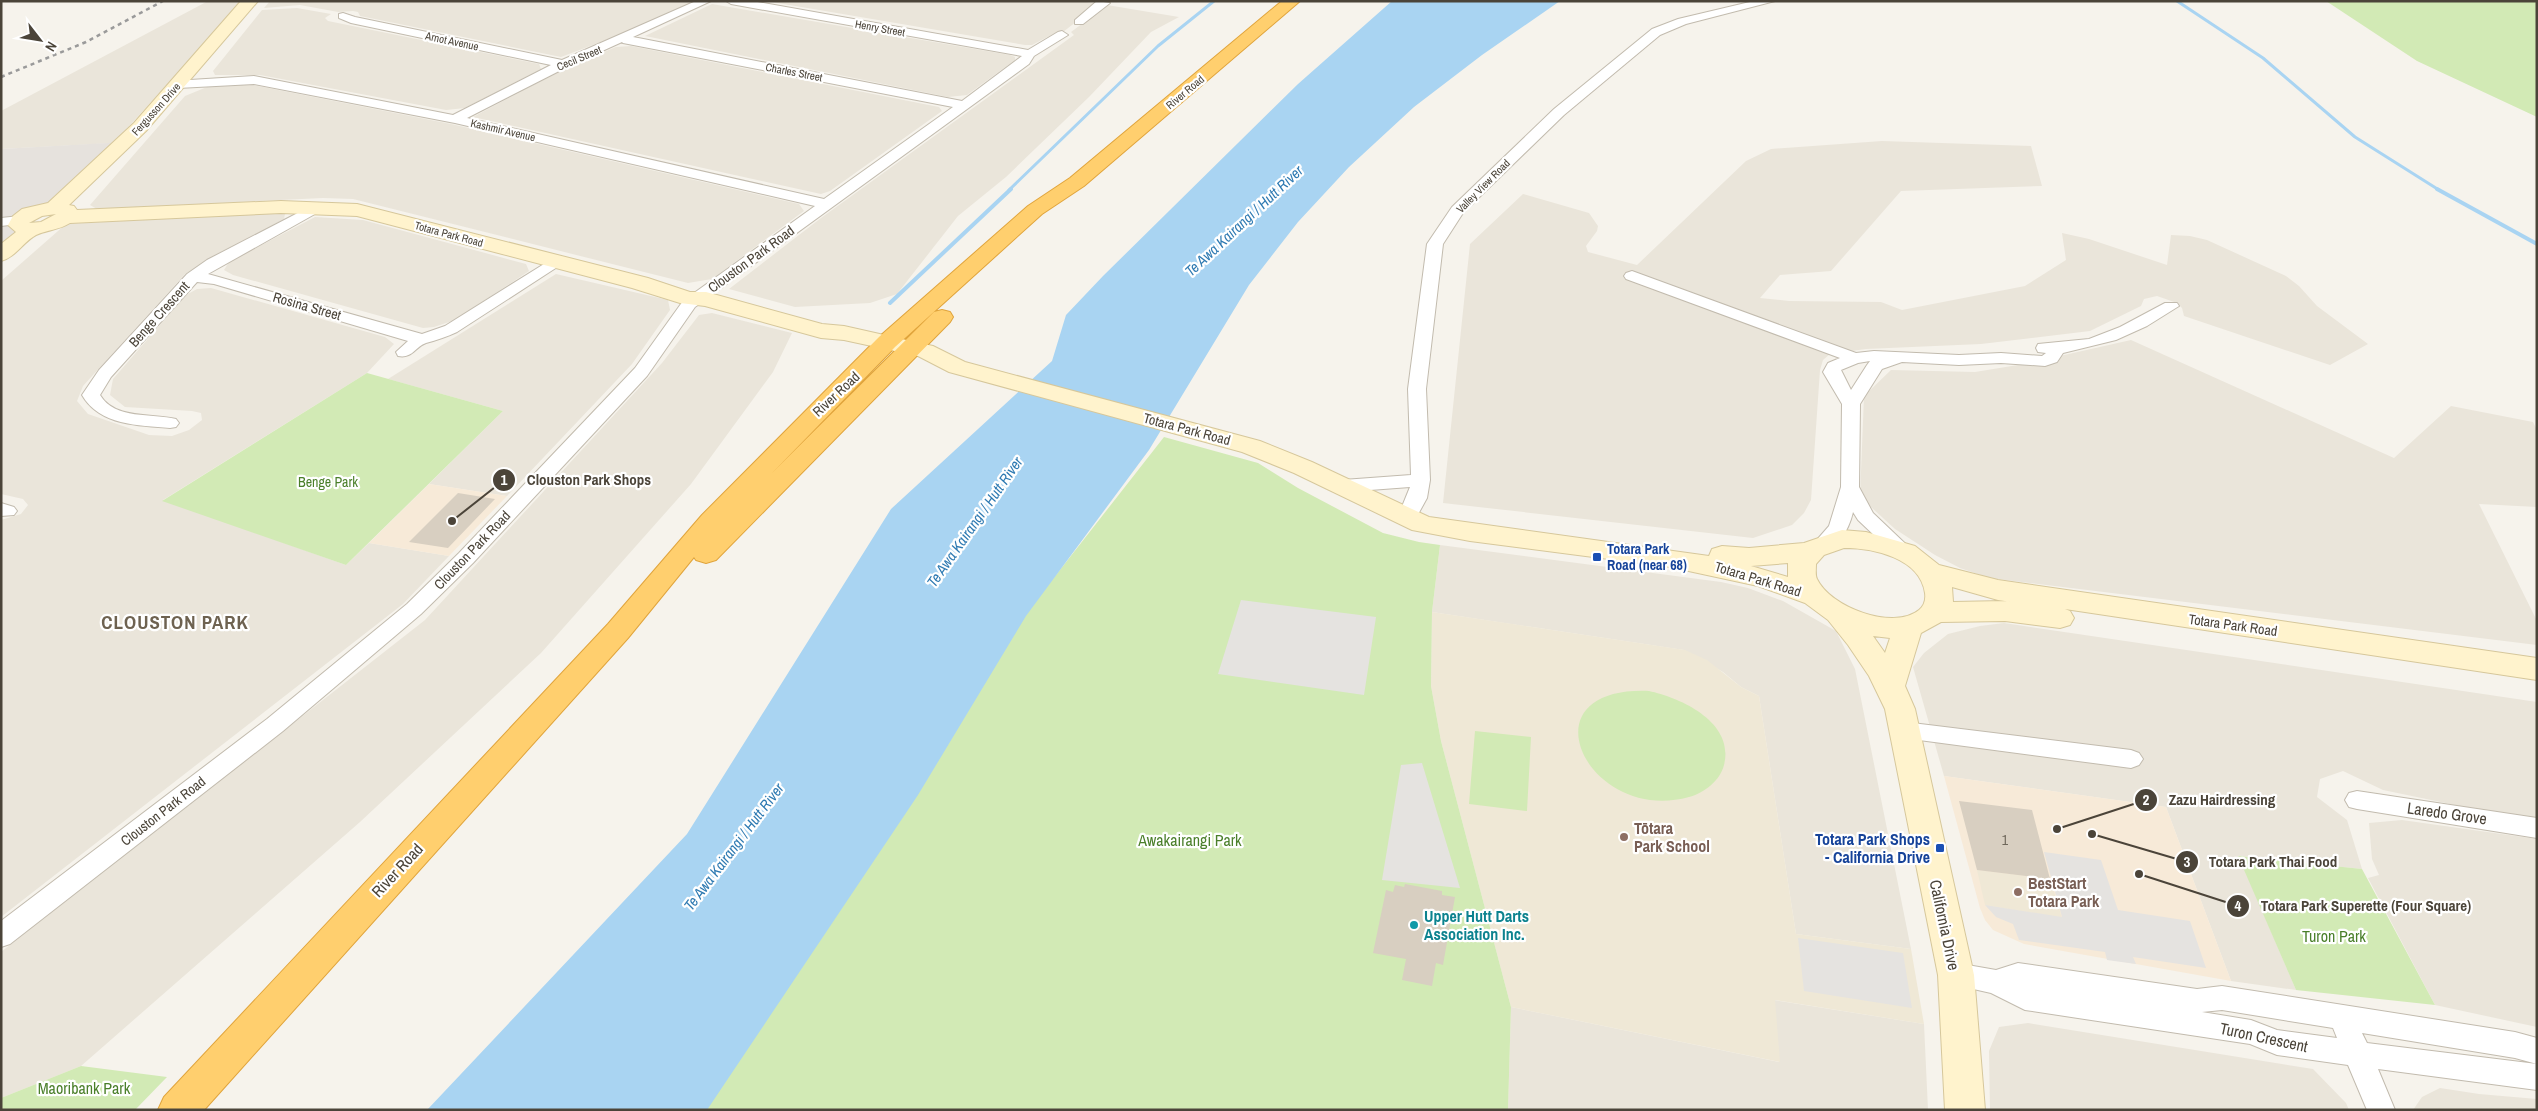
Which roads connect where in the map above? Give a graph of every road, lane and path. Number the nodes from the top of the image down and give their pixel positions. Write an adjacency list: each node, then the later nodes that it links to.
1 (250, 1): 13 (street, Fergusson Drive)
2 (706, 1): 10 (street, Cecil Street)
3 (732, 1): 11 (street, Henry Street)
4 (1102, 1): 8 (street)
5 (1292, 1): 27 (highway, River Road)
6 (1770, 1): 33 (street, Valley View Road)
7 (343, 16): 12 (street, Arnot Avenue)
8 (1080, 22)
9 (1062, 35): 11 (street, Clouston Park Road)
10 (624, 39): 12 (street, Cecil Street); 14 (street, Charles Street)
11 (1029, 54): 14 (street, Clouston Park Road)
12 (563, 64): 15 (street, Cecil Street)
13 (178, 84): 15 (street, Kashmir Avenue); 18 (street, Fergusson Drive)
14 (964, 105): 16 (street, Clouston Park Road)
15 (455, 119): 16 (street, Kashmir Avenue)
16 (826, 204): 24 (street, Clouston Park Road)
17 (317, 207): 18 (street, Totara Park Road); 21 (street, Totara Park Road); 23 (street, Benge Crescent)
18 (60, 212): 19 (street)
19 (17, 223): 20 (street)
20 (1, 255)
21 (557, 262): 24 (street, Totara Park Road); 26 (street)
22 (1632, 276): 29 (street)
23 (192, 277): 26 (street, Rosina Street); 32 (street, Benge Crescent)
24 (697, 298): 27 (street, Totara Park Road); 51 (street, Clouston Park Road)
25 (2171, 306): 30 (street)
26 (421, 339): 28 (street)
27 (893, 350): 34 (street, Totara Park Road); 58 (highway, River Road)
28 (404, 352)
29 (1855, 358): 30 (street); 31 (street)
30 (1900, 358): 31 (street)
31 (1851, 404): 35 (street)
32 (170, 423)
33 (1421, 480): 34 (street); 36 (street, Valley View Road)
34 (1344, 486): 36 (street, Totara Park Road)
35 (1850, 487): 37 (street); 38 (street)
36 (1409, 514): 37 (street, Totara Park Road); 40 (street, Totara Park Road)
37 (1817, 547): 38 (street); 40 (street)
38 (1903, 551): 39 (street)
39 (1931, 572): 41 (street); 44 (street, Totara Park Road)
40 (1813, 596): 42 (street)
41 (1936, 612): 43 (street); 46 (street, Totara Park Road)
42 (1840, 616): 43 (street); 45 (street, California Drive)
43 (1908, 627): 45 (street)
44 (2537, 670)
45 (1890, 685): 47 (street, California Drive)
46 (2537, 685)
47 (1904, 730): 48 (street); 52 (street, California Drive)
48 (2131, 759)
49 (2357, 800): 50 (street, Laredo Grove)
50 (2537, 828)
51 (1, 936)
52 (1956, 975): 53 (street, Turon Crescent); 59 (street, California Drive)
53 (1996, 982): 54 (street, Turon Crescent); 56 (street, Turon Crescent)
54 (2342, 1017): 55 (street, Turon Crescent); 56 (street)
55 (2537, 1051)
56 (2357, 1054): 57 (street, Turon Crescent); 60 (street)
57 (2537, 1077)
58 (178, 1110)
59 (1965, 1110)
60 (2381, 1110)

